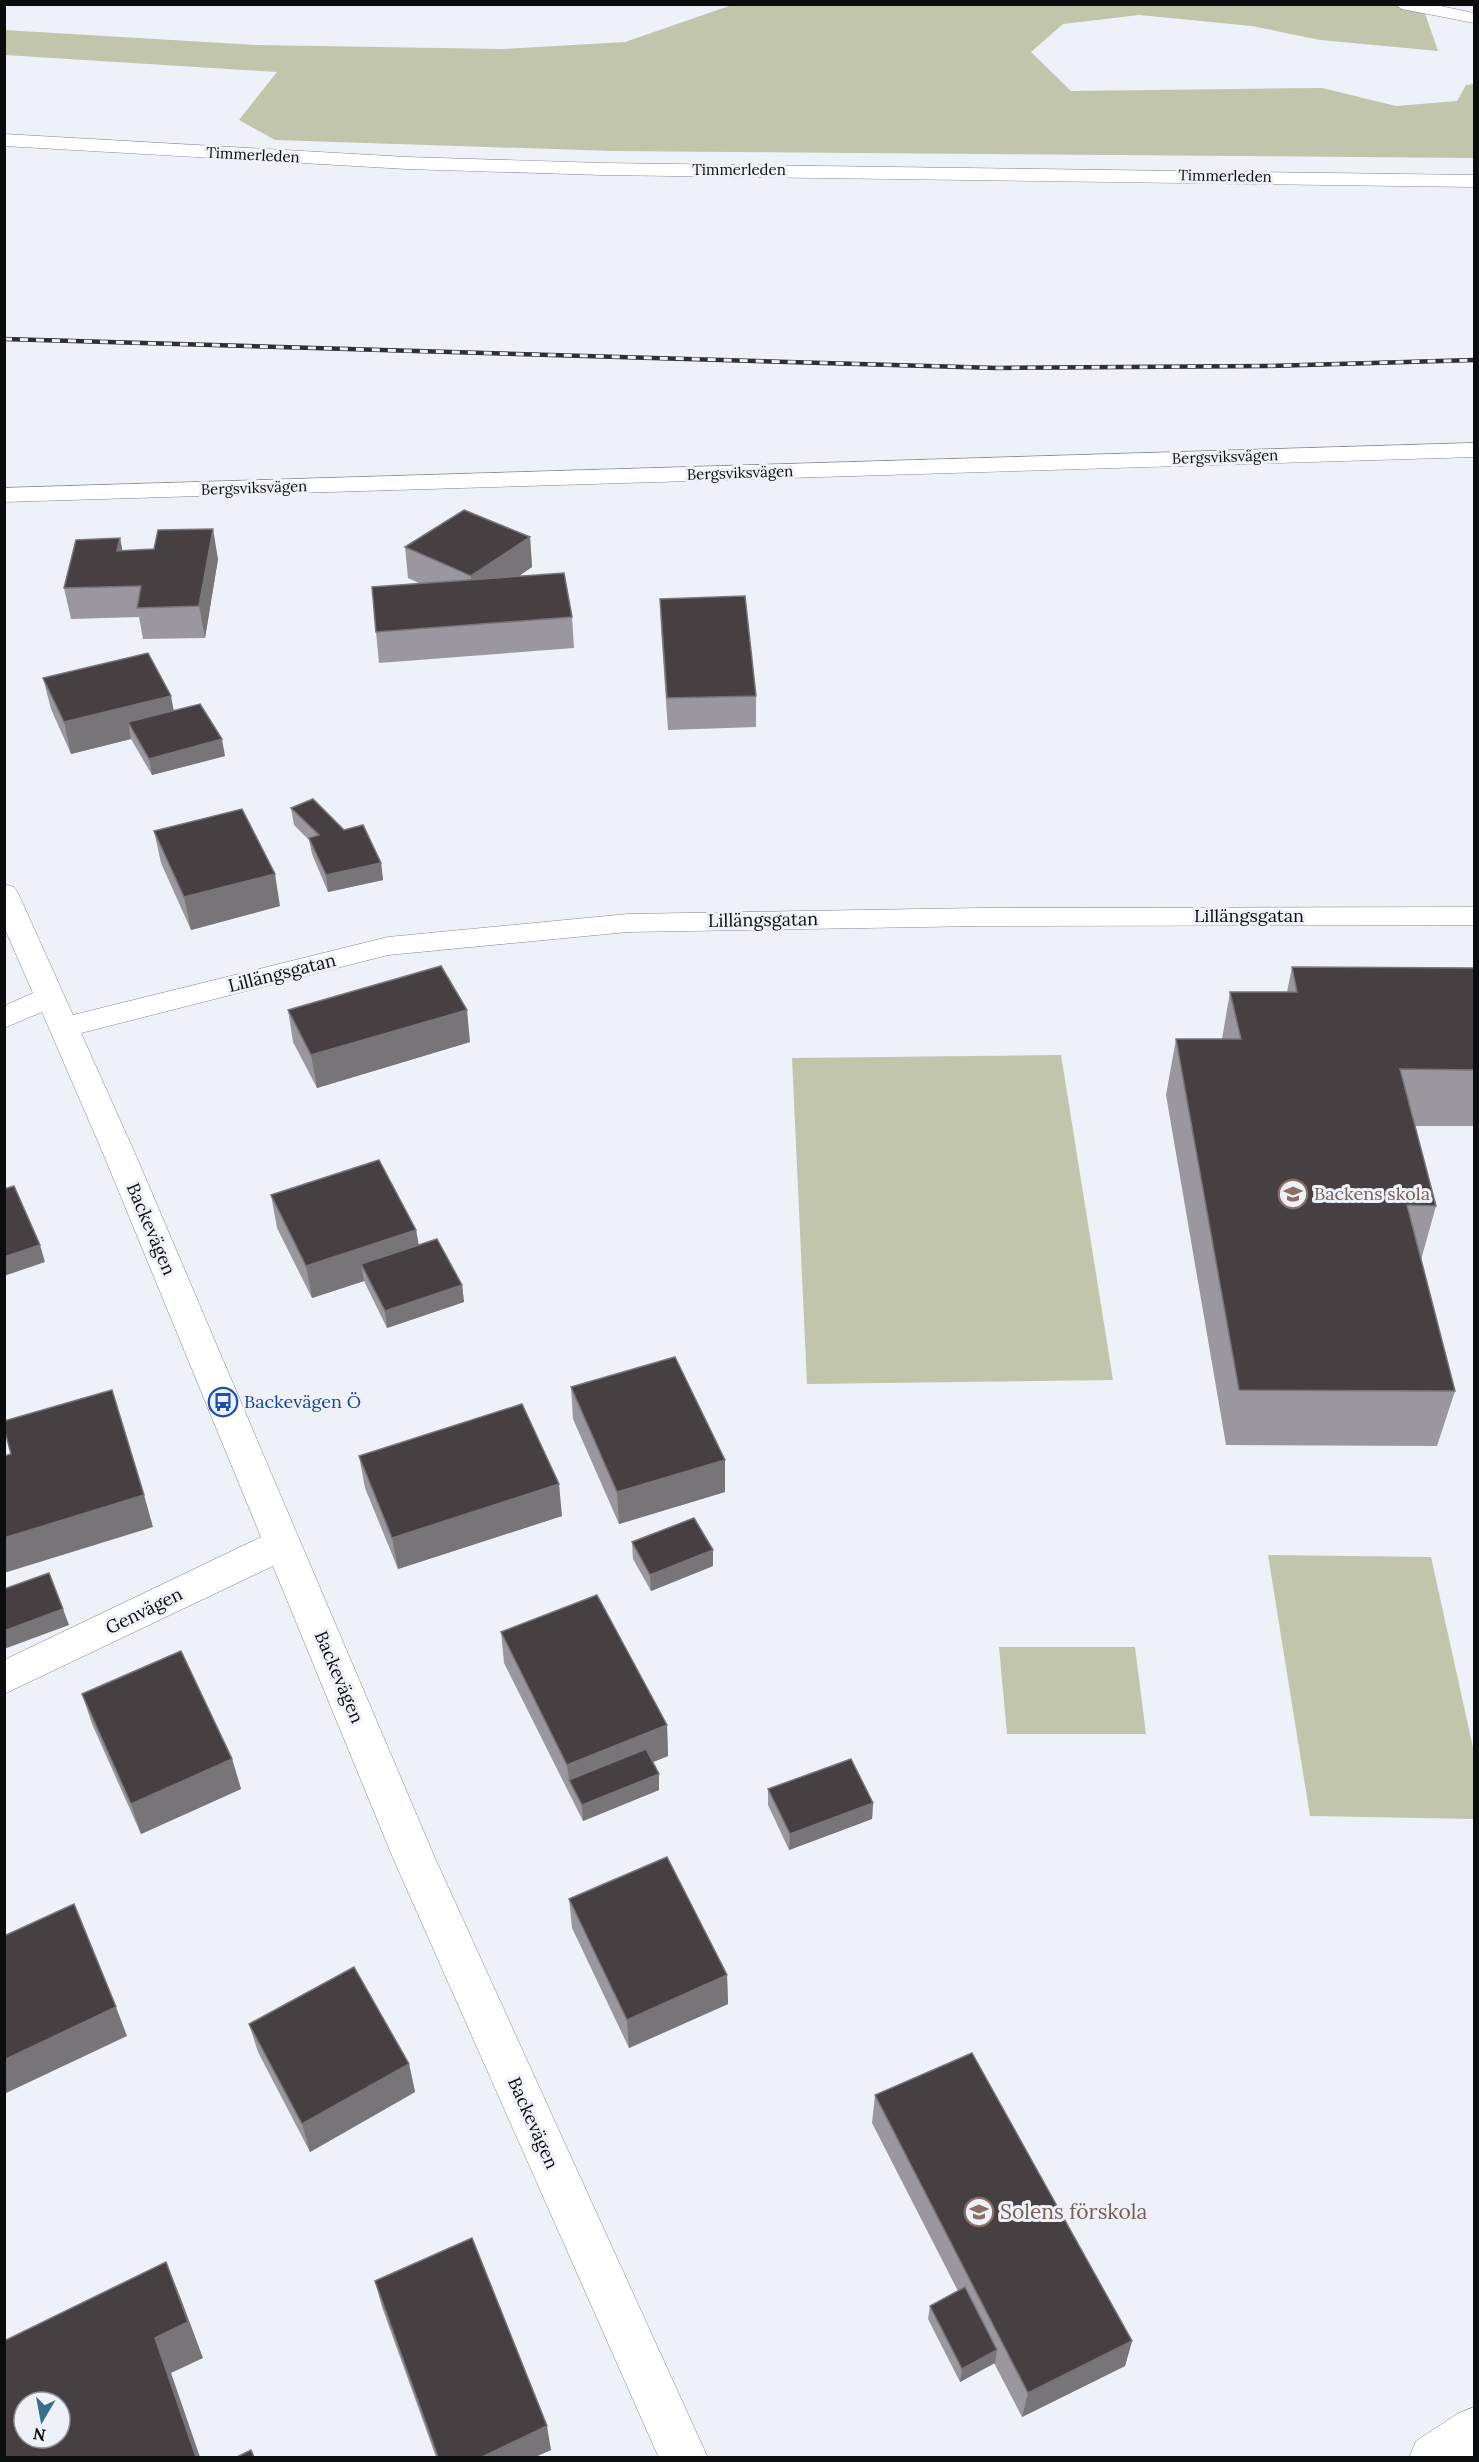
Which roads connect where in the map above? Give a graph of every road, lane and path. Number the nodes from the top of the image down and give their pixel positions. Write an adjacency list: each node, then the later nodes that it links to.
1 (1402, 4): 2 (street)
2 (1474, 18)
3 (4, 140): 4 (street, Timmerleden)
4 (1474, 181)
5 (1474, 450): 6 (street, Bergsviksvägen)
6 (4, 495)
7 (4, 893): 9 (street, Backevägen)
8 (1474, 916): 9 (street, Lillängsgatan)
9 (56, 1012): 10 (street, Lillängsgatan); 11 (street, Backevägen)
10 (4, 1018)
11 (283, 1544): 12 (street, Genvägen); 14 (street, Backevägen)
12 (4, 1678)
13 (1474, 2431): 15 (street)
14 (684, 2457)
15 (1433, 2457)

